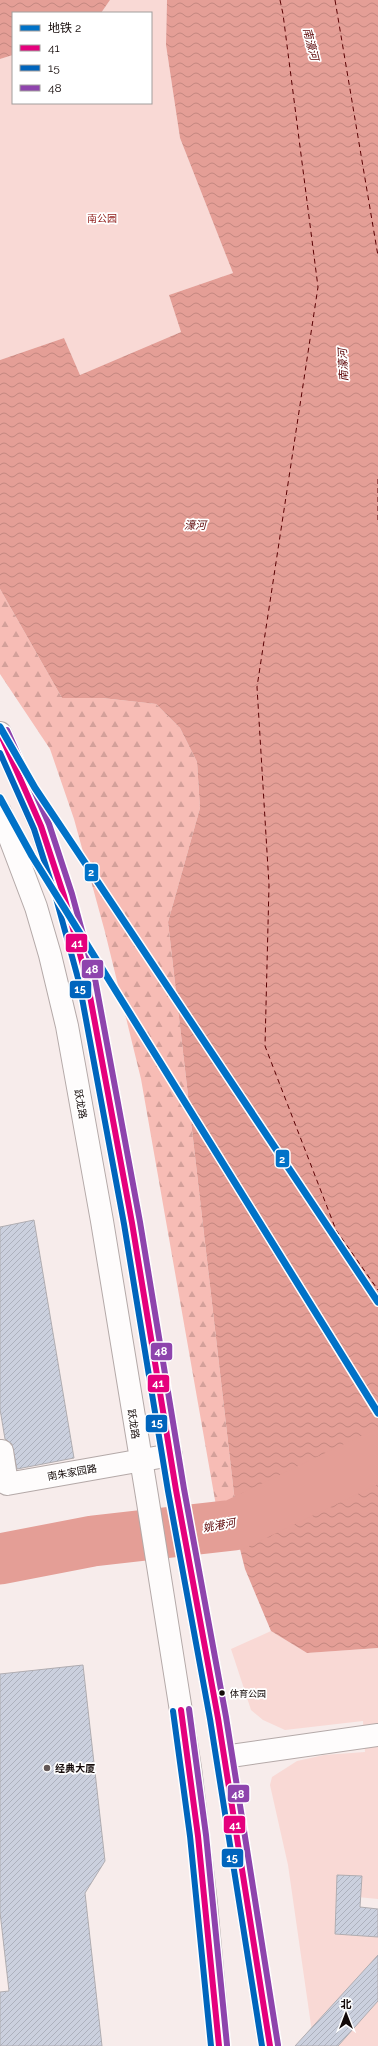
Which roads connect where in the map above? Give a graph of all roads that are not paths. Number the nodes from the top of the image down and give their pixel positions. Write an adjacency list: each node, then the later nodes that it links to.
1 (0, 733): 4 (main road)
2 (0, 812): 5 (main road, 跃龙路)
3 (0, 1451): 5 (main road, 南朱家园路)
4 (171, 1455): 5 (main road, 南朱家园路); 7 (main road)
5 (140, 1459): 8 (main road, 跃龙路)
6 (378, 1735): 7 (main road)
7 (224, 1757): 9 (main road)
8 (219, 2046)
9 (270, 2046)

